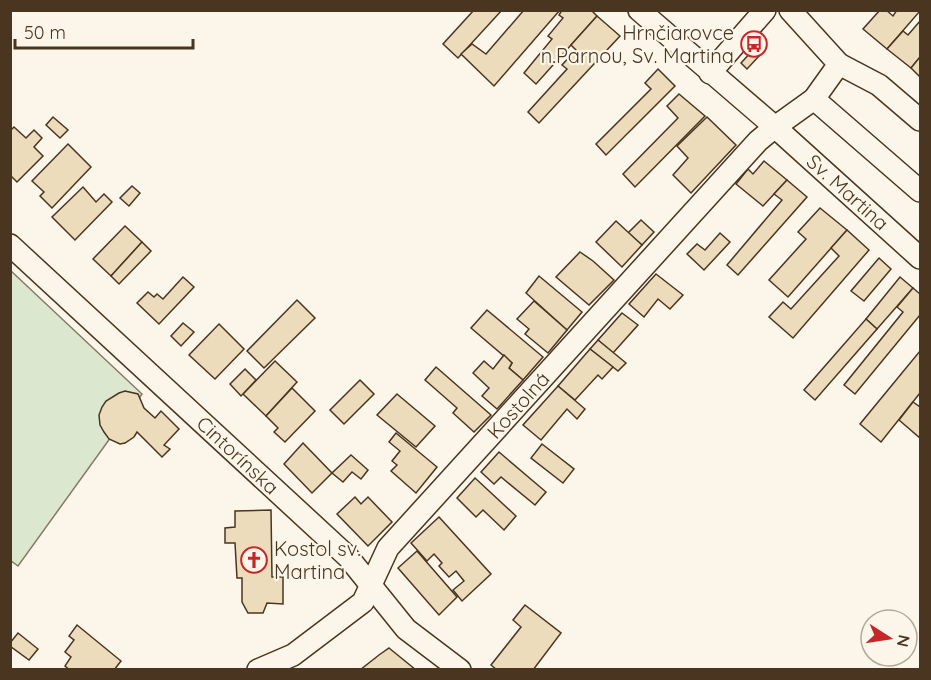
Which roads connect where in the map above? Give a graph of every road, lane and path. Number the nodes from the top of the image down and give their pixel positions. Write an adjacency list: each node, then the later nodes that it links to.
1 (639, 10): 5 (street, Sv. Martina)
2 (765, 10): 5 (street)
3 (790, 10): 4 (street)
4 (839, 64): 6 (street); 7 (street)
5 (710, 73): 8 (street, Sv. Martina)
6 (814, 99): 8 (street); 9 (street)
7 (921, 120)
8 (775, 127): 11 (street, Sv. Martina); 12 (street, Kostolná)
9 (921, 191)
10 (10, 245): 12 (street, Cintorínska)
11 (921, 258)
12 (370, 584): 13 (street, Kostolná); 14 (street, Cintorínska)
13 (258, 669)
14 (460, 669)

